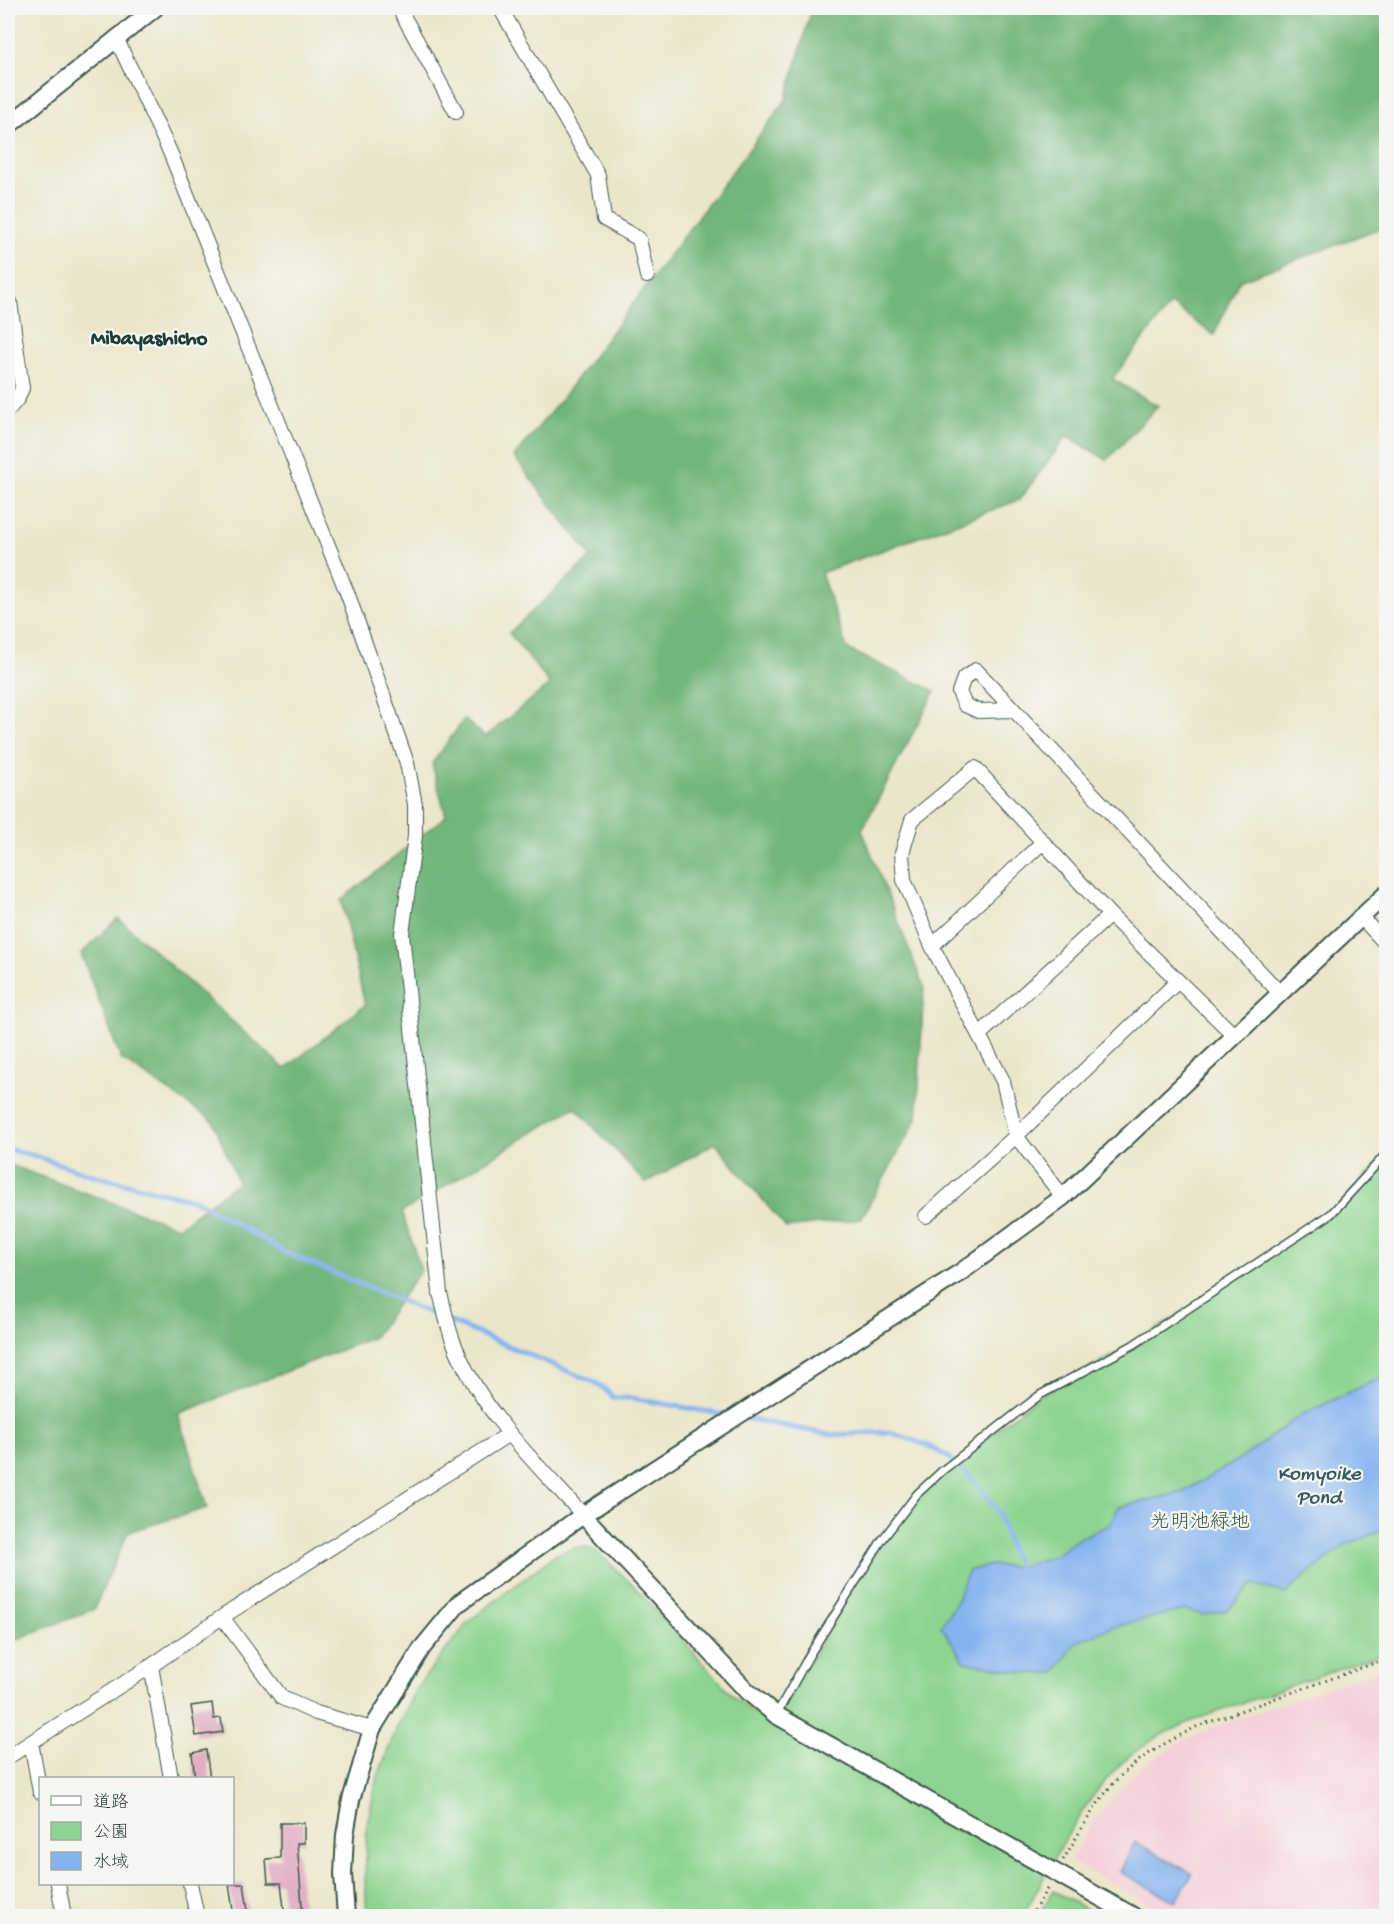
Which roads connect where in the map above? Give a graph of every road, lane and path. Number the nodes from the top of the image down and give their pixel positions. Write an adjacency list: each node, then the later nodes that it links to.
1 (155, 8): 4 (street)
2 (399, 8): 5 (street)
3 (500, 8): 7 (street)
4 (116, 38): 6 (street); 25 (street)
5 (456, 112)
6 (8, 126)
7 (646, 276)
8 (8, 297): 9 (street)
9 (8, 410)
10 (1014, 710): 18 (street)
11 (1043, 842): 13 (street); 16 (street); 16 (street)
12 (1386, 894): 14 (street)
13 (1110, 915): 17 (street); 19 (street)
14 (1362, 918): 15 (street); 18 (street)
15 (1386, 944)
16 (932, 946): 19 (street)
17 (1178, 981): 20 (street); 21 (street)
18 (1280, 993): 20 (street)
19 (980, 1034): 21 (street)
20 (1235, 1036): 23 (street)
21 (1016, 1136): 23 (street); 24 (street)
22 (1386, 1154): 30 (lane)
23 (1063, 1197): 26 (street)
24 (926, 1216)
25 (509, 1434): 26 (street); 27 (street)
26 (583, 1515): 30 (street); 31 (street)
27 (222, 1617): 29 (street); 31 (street)
28 (1386, 1659): 36 (path)
29 (151, 1666): 32 (street); 34 (street)
30 (776, 1715): 36 (street)
31 (372, 1728): 41 (street)
32 (31, 1742): 33 (street); 35 (street)
33 (8, 1757)
34 (171, 1777)
35 (39, 1786)
36 (1056, 1873): 42 (path); 43 (street)
37 (58, 1885): 39 (street)
38 (190, 1885): 40 (street)
39 (64, 1917)
40 (197, 1917)
41 (346, 1917)
42 (1031, 1917)
43 (1133, 1917)

